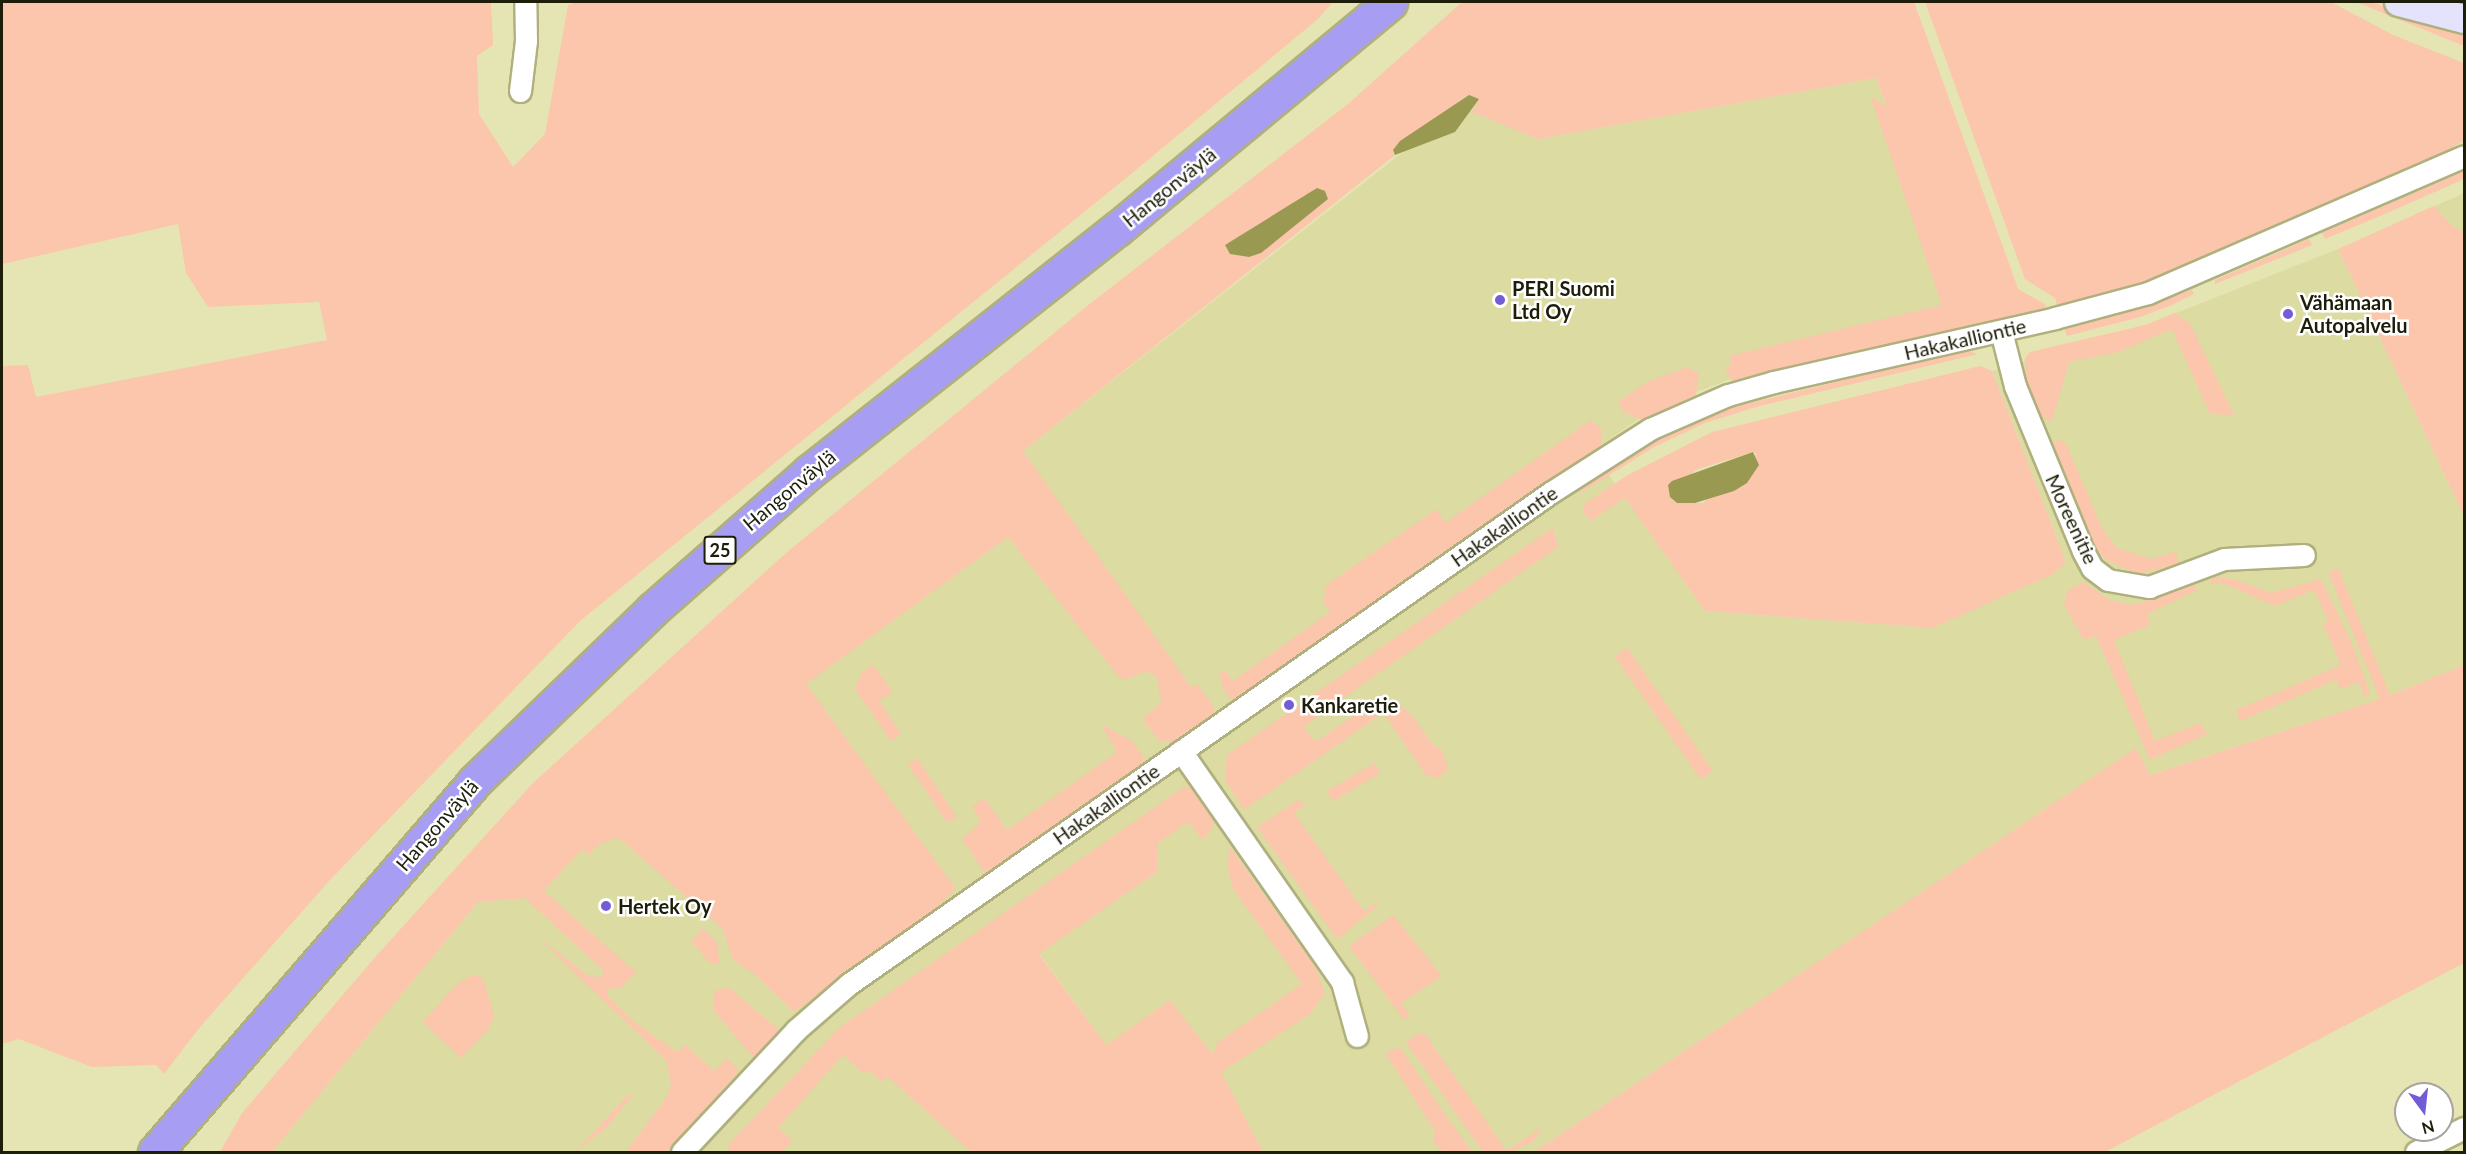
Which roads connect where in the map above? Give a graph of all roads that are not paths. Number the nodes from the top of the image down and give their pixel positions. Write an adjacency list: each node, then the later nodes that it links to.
1 (525, 2): 5 (street)
2 (1390, 2): 13 (highway, Hangonväylä / 25)
3 (2399, 2): 4 (street)
4 (2464, 19)
5 (520, 91)
6 (2464, 156): 7 (street, Hakakalliontie)
7 (2001, 331): 8 (street, Moreenitie); 9 (street, Hakakalliontie)
8 (2304, 555)
9 (1181, 752): 10 (street); 12 (street, Hakakalliontie)
10 (1357, 1036)
11 (2464, 1128): 14 (street)
12 (694, 1148)
13 (155, 1152)
14 (2416, 1152)

